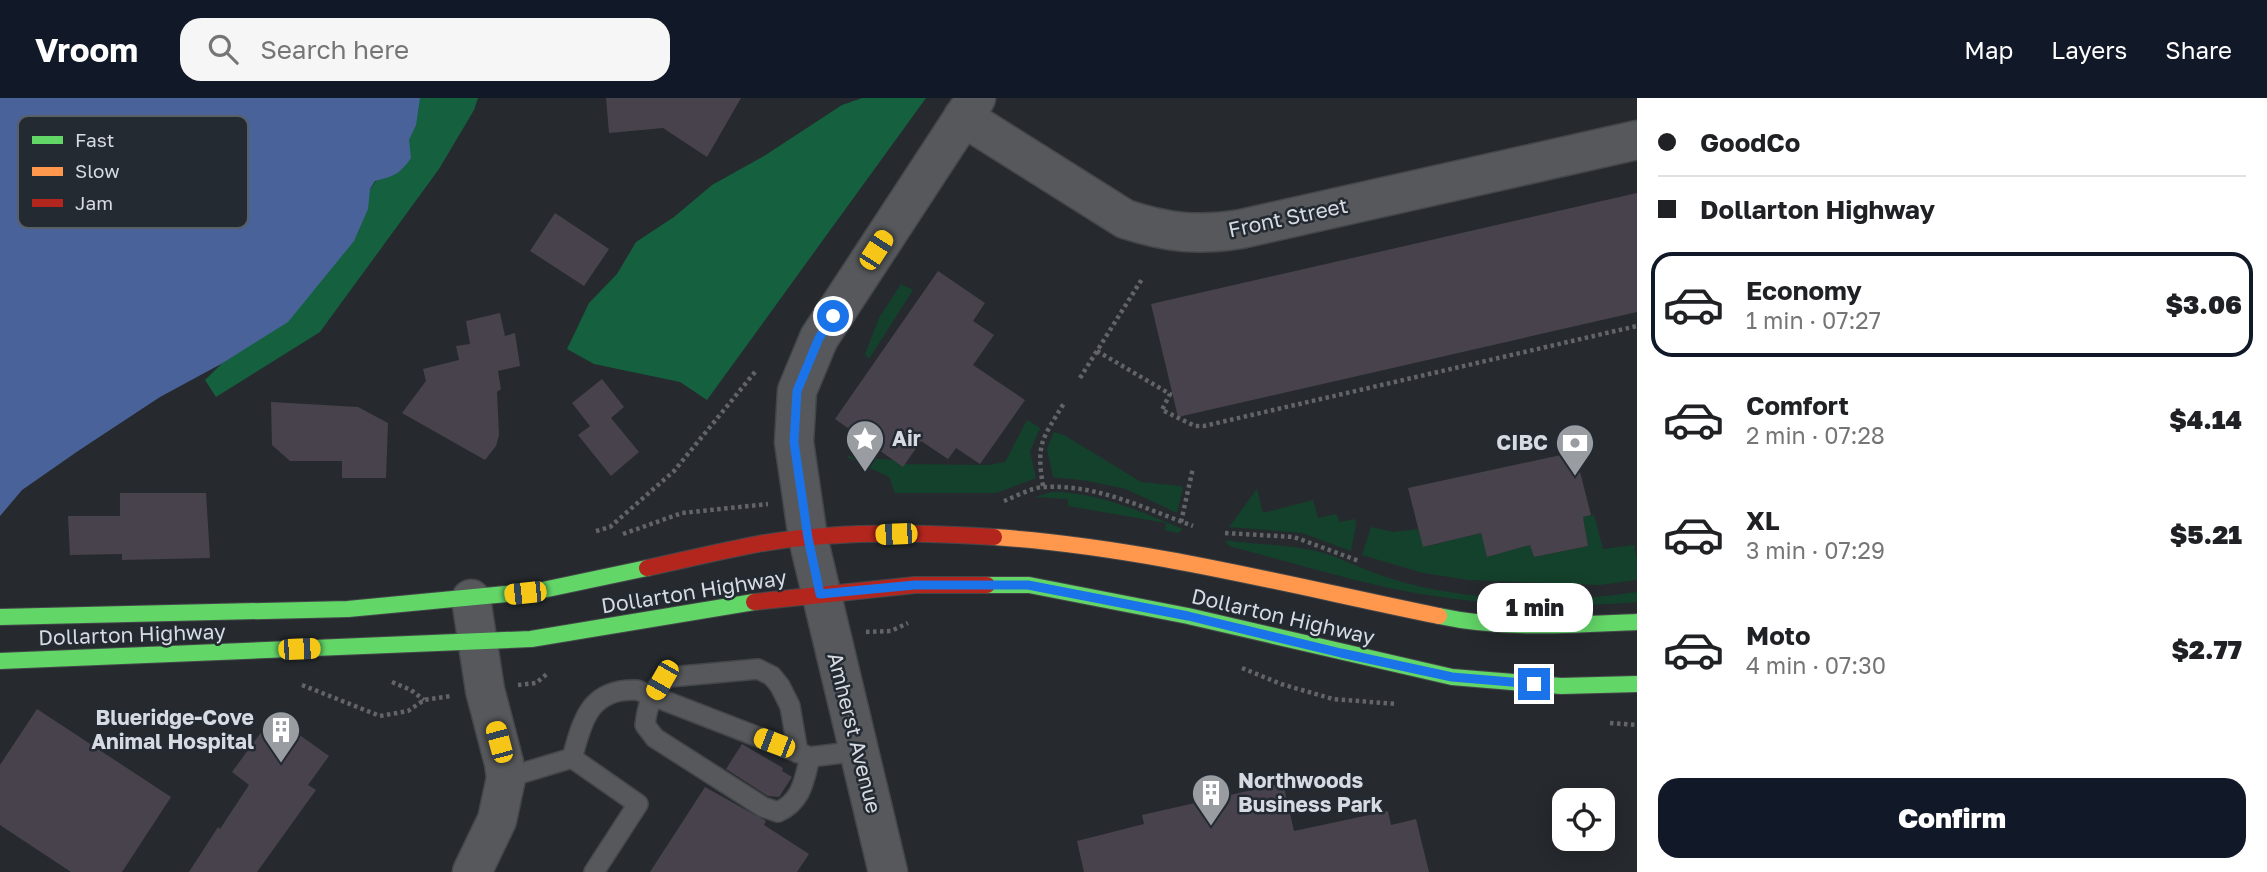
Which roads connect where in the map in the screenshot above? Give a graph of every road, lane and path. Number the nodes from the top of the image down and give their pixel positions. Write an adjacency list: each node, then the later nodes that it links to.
1 (970, 107): 2 (street, Front Street); 15 (street, Amherst Avenue)
2 (1637, 140)
3 (1142, 279): 5 (path)
4 (1637, 326): 5 (path)
5 (1097, 351): 7 (path)
6 (755, 372): 13 (path)
7 (1080, 378)
8 (1063, 403): 10 (path)
9 (1192, 468): 12 (path)
10 (1043, 486)
11 (764, 504): 14 (path)
12 (1181, 522)
13 (596, 531)
14 (615, 537)
15 (808, 538): 16 (street, Amherst Avenue); 17 (main road, Dollarton Highway); 19 (main road, Dollarton Highway)
16 (820, 594): 20 (main road, Dollarton Highway); 23 (main road, Dollarton Highway); 26 (street, Amherst Avenue)
17 (471, 599): 18 (main road, Dollarton Highway); 20 (street)
18 (0, 617)
19 (1637, 622)
20 (478, 643): 21 (main road, Dollarton Highway); 29 (street)
21 (0, 661)
22 (290, 679): 25 (path)
23 (1637, 684)
24 (653, 696): 27 (lane); 27 (lane); 27 (lane); 28 (lane)
25 (424, 700)
26 (859, 751): 27 (lane); 32 (street, Amherst Avenue)
27 (804, 755)
28 (572, 758): 29 (lane); 31 (lane)
29 (506, 778): 30 (street)
30 (472, 872)
31 (594, 872)
32 (888, 872)

